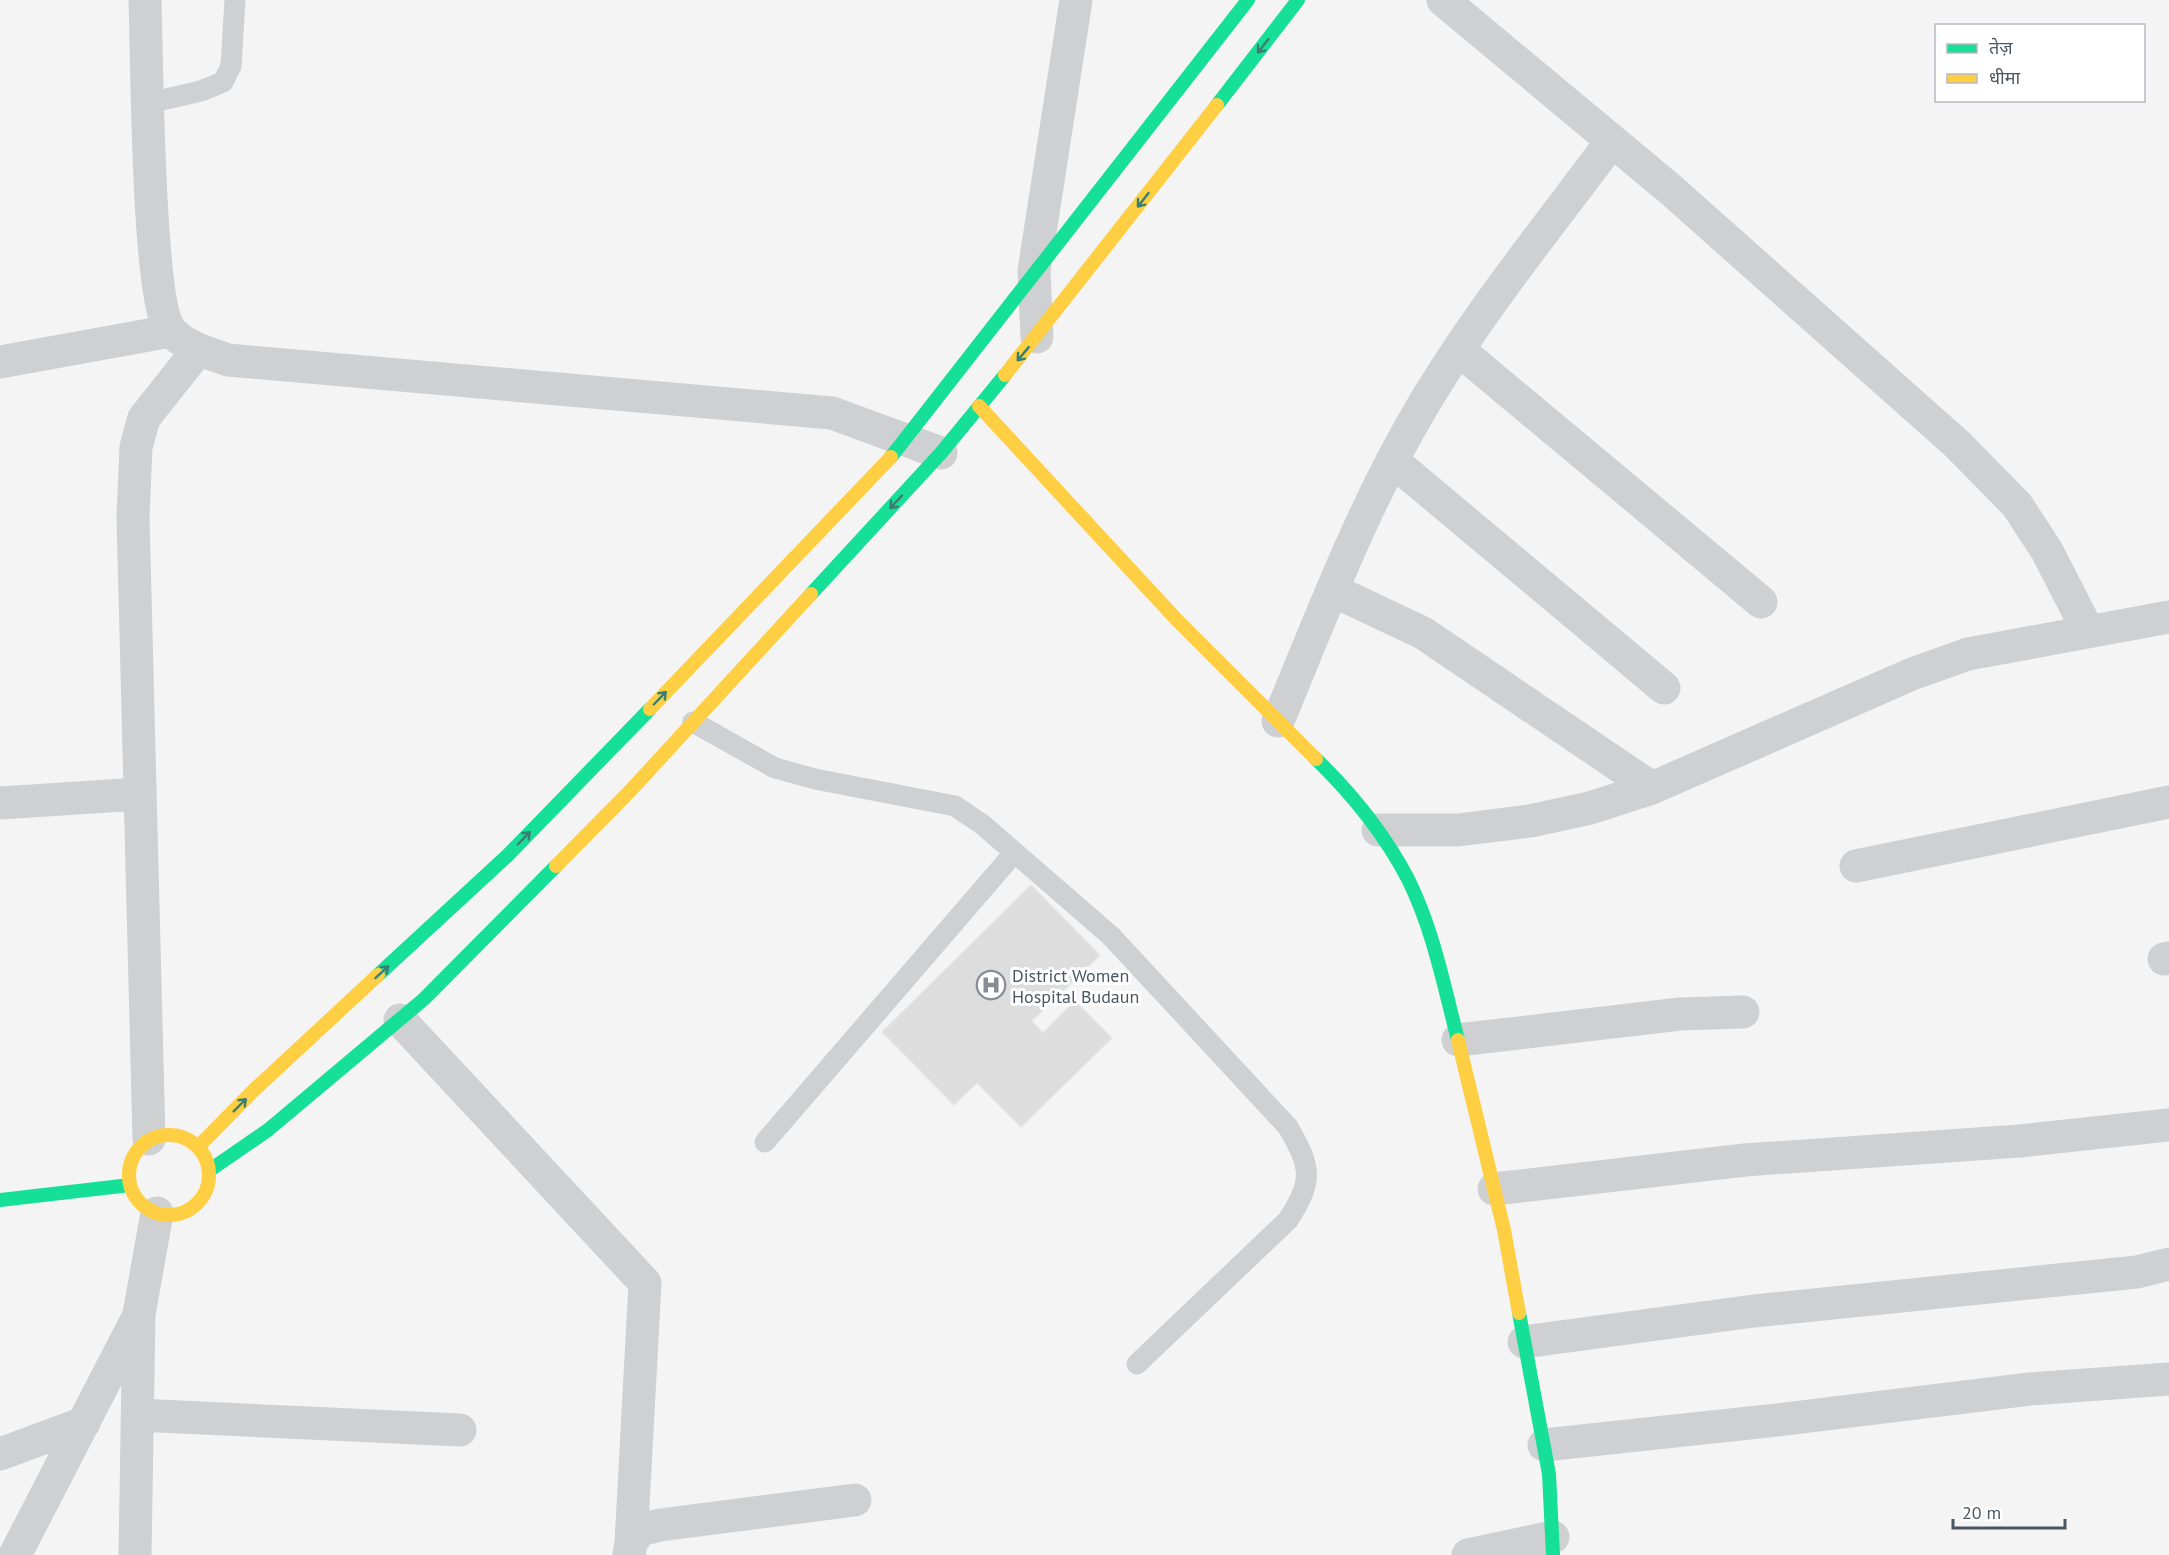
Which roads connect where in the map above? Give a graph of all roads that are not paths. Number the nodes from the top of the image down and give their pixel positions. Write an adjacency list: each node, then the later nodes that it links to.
1 (145, 0): 7 (street)
2 (235, 0): 7 (lane)
3 (1076, 0): 9 (street)
4 (1248, 0): 9 (street)
5 (1298, 0): 11 (street, one-way to 11)
6 (1443, 0): 8 (street)
7 (149, 103): 10 (street)
8 (1612, 141): 13 (street); 22 (street)
9 (1034, 271): 11 (street); 16 (street)
10 (171, 331): 12 (street); 14 (street)
11 (1037, 337): 15 (street, one-way to 15)
12 (198, 350): 16 (street); 27 (street)
13 (1458, 350): 18 (street); 20 (street)
14 (0, 362)
15 (979, 406): 17 (street); 24 (street)
16 (906, 440): 17 (street); 39 (street, one-way to 16)
17 (940, 453): 25 (street, one-way to 25)
18 (1394, 462): 19 (street); 23 (street)
19 (1332, 590): 24 (street); 26 (street)
20 (1761, 602)
21 (2169, 617): 22 (street)
22 (2088, 631): 26 (street)
23 (1664, 688)
24 (1278, 721): 30 (street)
25 (693, 722): 31 (lane); 34 (street)
26 (1652, 788): 30 (street)
27 (139, 794): 29 (street); 37 (street)
28 (2169, 802): 32 (street)
29 (0, 803)
30 (1378, 830): 35 (street)
31 (1014, 853): 38 (lane); 48 (lane)
32 (1856, 866)
33 (1743, 1011): 35 (street)
34 (400, 1020): 40 (street); 57 (street)
35 (1458, 1040): 42 (street)
36 (2169, 1125): 42 (street)
37 (149, 1139): 39 (street); 41 (street)
38 (765, 1142)
39 (199, 1146): 40 (street)
40 (210, 1170): 44 (street)
41 (130, 1185): 43 (street); 44 (street)
42 (1494, 1189): 47 (street)
43 (0, 1200)
44 (157, 1213): 46 (street)
45 (2169, 1264): 47 (street)
46 (139, 1314): 50 (street); 51 (street)
47 (1524, 1341): 53 (street)
48 (1137, 1364)
49 (2169, 1380): 53 (street)
50 (138, 1415): 52 (street); 59 (street)
51 (84, 1423): 54 (street); 58 (street)
52 (460, 1430)
53 (1544, 1445): 56 (street)
54 (0, 1454)
55 (855, 1500): 57 (street)
56 (1553, 1546): 60 (street)
57 (630, 1549)
58 (15, 1555)
59 (135, 1555)
60 (1468, 1555)

